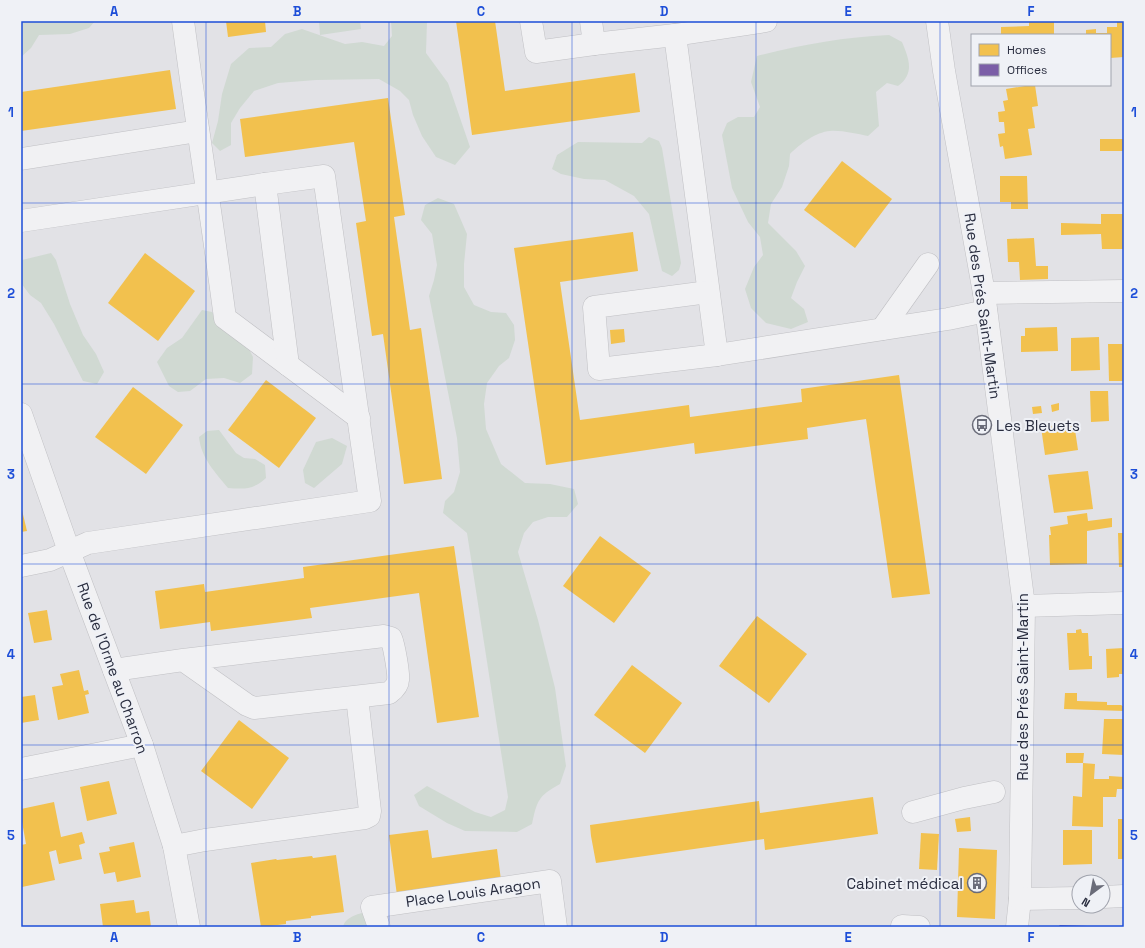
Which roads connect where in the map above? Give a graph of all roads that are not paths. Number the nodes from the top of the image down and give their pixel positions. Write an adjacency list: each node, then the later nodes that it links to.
1 (183, 21): 8 (street)
2 (531, 21): 7 (street)
3 (591, 21): 7 (street)
4 (766, 21): 6 (street)
5 (937, 21): 16 (street, Rue des Prés Saint-Martin)
6 (662, 31): 7 (street); 15 (street)
7 (594, 44)
8 (198, 131): 9 (street); 11 (street)
9 (21, 160)
10 (265, 184): 11 (street); 19 (street); 21 (street)
11 (208, 193): 12 (street); 19 (street)
12 (21, 222)
13 (928, 264): 17 (street)
14 (1124, 291): 16 (street)
15 (708, 292): 18 (street); 18 (street)
16 (985, 302): 17 (street); 25 (street, Rue des Prés Saint-Martin)
17 (882, 329): 18 (street)
18 (717, 355)
19 (288, 365): 21 (street)
20 (21, 414): 22 (street, Rue de l'Orme au Charron)
21 (359, 418): 22 (street)
22 (69, 551): 23 (street); 27 (street, Rue de l'Orme au Charron)
23 (21, 566)
24 (1124, 603): 25 (street)
25 (1024, 606): 37 (street, Rue des Prés Saint-Martin)
26 (183, 660): 27 (street); 28 (street); 28 (street)
27 (114, 670): 29 (street, Rue de l'Orme au Charron)
28 (357, 697): 33 (street)
29 (142, 745): 30 (street); 33 (street, Rue de l'Orme au Charron)
30 (21, 769)
31 (994, 792): 32 (street)
32 (913, 812)
33 (174, 846): 38 (street, Rue de l'Orme au Charron)
34 (1124, 896): 35 (street)
35 (1111, 897)
36 (1071, 898): 37 (street)
37 (1020, 899): 41 (street, Rue des Prés Saint-Martin)
38 (189, 927)
39 (379, 927): 40 (street, Place Louis Aragon)
40 (556, 927)
41 (1018, 927)

